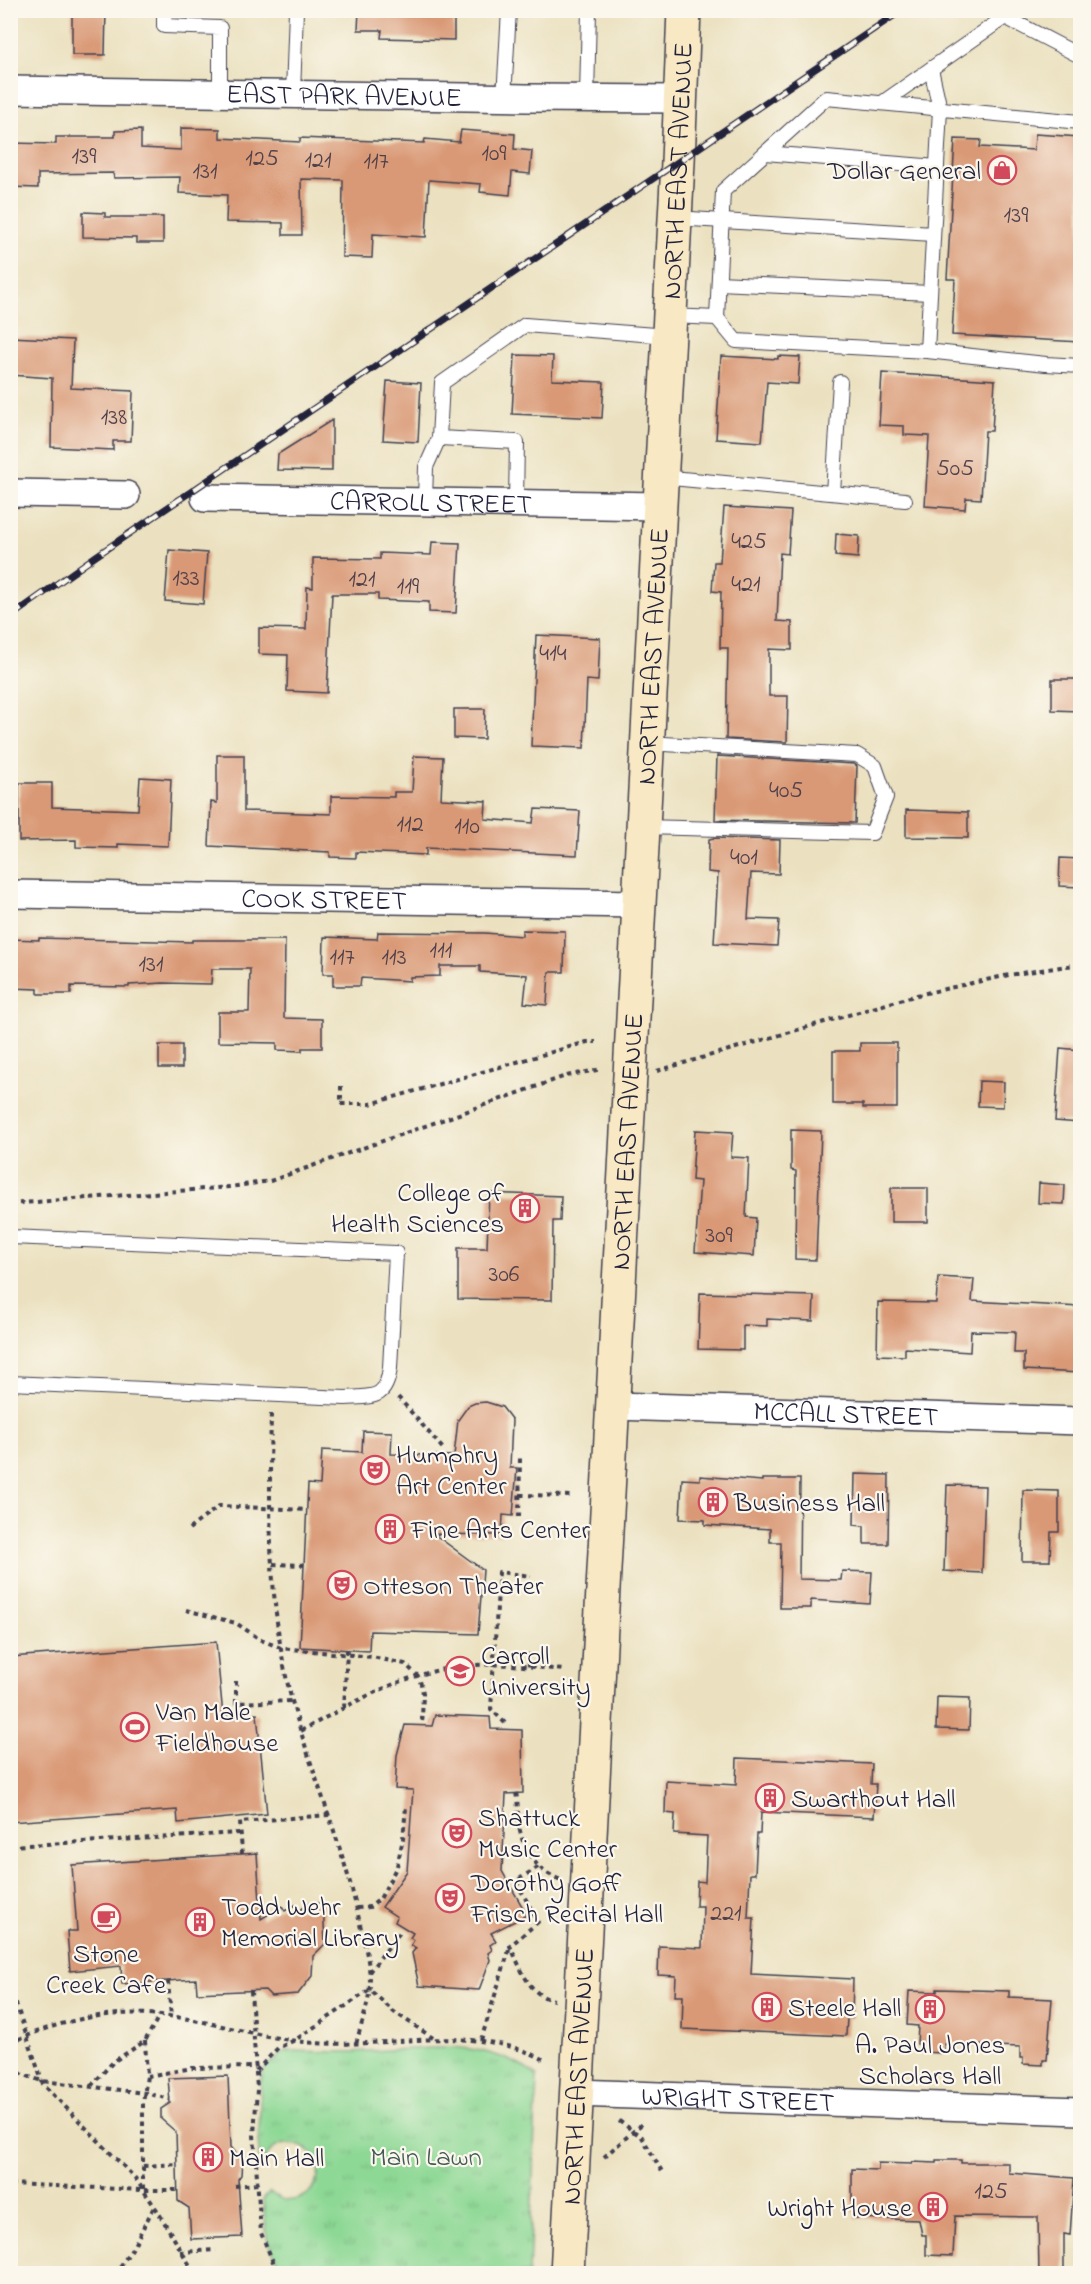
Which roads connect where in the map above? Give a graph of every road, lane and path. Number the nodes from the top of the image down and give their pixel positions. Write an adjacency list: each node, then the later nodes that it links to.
1 (164, 10): 9 (lane)
2 (296, 10): 10 (lane)
3 (509, 10): 11 (lane)
4 (590, 10): 12 (lane)
5 (684, 10): 13 (main road, NORTH EAST AVENUE)
6 (1079, 53): 7 (lane)
7 (931, 69): 14 (lane); 15 (lane)
8 (10, 90): 9 (street, EAST PARK AVENUE)
9 (220, 94): 10 (street, EAST PARK AVENUE)
10 (293, 94): 11 (street, EAST PARK AVENUE)
11 (504, 98): 12 (street, EAST PARK AVENUE)
12 (587, 98): 13 (street, EAST PARK AVENUE)
13 (679, 99): 19 (main road, NORTH EAST AVENUE)
14 (882, 103): 15 (lane); 17 (lane)
15 (940, 109): 16 (lane); 18 (lane)
16 (1080, 122)
17 (765, 153): 18 (lane); 20 (lane)
18 (937, 168): 21 (lane)
19 (675, 218): 20 (lane); 25 (main road, NORTH EAST AVENUE)
20 (722, 220): 21 (lane); 22 (lane)
21 (933, 234): 23 (lane)
22 (719, 283): 23 (lane); 24 (lane)
23 (930, 293): 26 (lane)
24 (717, 318): 25 (lane); 26 (lane)
25 (669, 326): 29 (lane); 30 (main road, NORTH EAST AVENUE)
26 (927, 351): 27 (lane)
27 (1080, 366)
28 (840, 382): 32 (lane)
29 (439, 438): 36 (lane); 37 (lane)
30 (660, 491): 32 (lane); 37 (street, CARROLL STREET); 38 (main road, NORTH EAST AVENUE)
31 (10, 493): 33 (street)
32 (833, 493): 35 (lane)
33 (126, 495)
34 (205, 498): 36 (street, CARROLL STREET)
35 (905, 500)
36 (425, 501): 37 (street, CARROLL STREET)
37 (516, 502)
38 (646, 742): 39 (main road, NORTH EAST AVENUE); 39 (lane)
39 (642, 827): 41 (main road, NORTH EAST AVENUE)
40 (10, 894): 41 (street, COOK STREET)
41 (637, 904): 52 (main road, NORTH EAST AVENUE)
42 (1080, 964): 45 (path)
43 (596, 1042): 46 (path)
44 (607, 1069): 47 (path)
45 (649, 1071)
46 (341, 1086)
47 (10, 1204)
48 (10, 1237): 50 (lane)
49 (10, 1383): 51 (lane)
50 (388, 1385): 51 (lane); 54 (path)
51 (272, 1394): 58 (path)
52 (614, 1406): 53 (street, MCCALL STREET); 86 (main road, NORTH EAST AVENUE)
53 (1080, 1421)
54 (445, 1451)
55 (520, 1458): 56 (path)
56 (520, 1494): 57 (path); 60 (path)
57 (573, 1496)
58 (269, 1509): 59 (path); 61 (path); 62 (path)
59 (307, 1510)
60 (519, 1517)
61 (189, 1529)
62 (273, 1564): 63 (path); 66 (path)
63 (304, 1564)
64 (531, 1576): 69 (path)
65 (186, 1610): 66 (path)
66 (281, 1648): 67 (path); 74 (path)
67 (347, 1652): 72 (path); 75 (path)
68 (529, 1653): 70 (path)
69 (493, 1665): 70 (path); 72 (path); 77 (path)
70 (529, 1667): 71 (path)
71 (563, 1670)
72 (418, 1676): 75 (path); 76 (path)
73 (236, 1682): 74 (path)
74 (292, 1701): 78 (path)
75 (344, 1708): 78 (path)
76 (429, 1720)
77 (504, 1723)
78 (301, 1731): 81 (path)
79 (516, 1793): 85 (path)
80 (406, 1807): 87 (path)
81 (329, 1815): 82 (path); 87 (path)
82 (241, 1833): 83 (path); 84 (path)
83 (10, 1846)
84 (242, 1854)
85 (538, 1867): 86 (path); 89 (path)
86 (587, 1889): 95 (main road, NORTH EAST AVENUE)
87 (357, 1908): 90 (path)
88 (401, 1930): 90 (path)
89 (510, 1946): 95 (path); 102 (path)
90 (369, 1972): 93 (path)
91 (168, 1981): 97 (path)
92 (10, 1986): 99 (path)
93 (370, 1990): 100 (path); 101 (path); 105 (path)
94 (251, 1991): 98 (path)
95 (581, 2003): 113 (main road, NORTH EAST AVENUE)
96 (159, 2016): 97 (path); 99 (path); 103 (path)
97 (171, 2017): 98 (path)
98 (254, 2032): 101 (path); 107 (path)
99 (27, 2036): 104 (path); 110 (path)
100 (433, 2039): 102 (path); 105 (path)
101 (295, 2040): 105 (path); 107 (path)
102 (481, 2040): 106 (path)
103 (145, 2041): 109 (path); 111 (path)
104 (10, 2043)
105 (356, 2044)
106 (543, 2059)
107 (255, 2069): 109 (path); 124 (path)
108 (10, 2070): 110 (path)
109 (147, 2076): 112 (path)
110 (42, 2081): 111 (path); 126 (path)
111 (91, 2086): 112 (path)
112 (145, 2093): 114 (path); 121 (path)
113 (576, 2093): 115 (street, WRIGHT STREET); 134 (main road, NORTH EAST AVENUE)
114 (170, 2099)
115 (1080, 2111)
116 (615, 2118): 118 (path)
117 (647, 2120): 118 (path)
118 (634, 2131): 119 (path); 122 (path)
119 (604, 2157)
120 (177, 2164): 121 (path)
121 (143, 2166): 126 (path)
122 (664, 2175)
123 (10, 2184): 126 (path)
124 (258, 2184): 125 (path); 133 (path)
125 (235, 2186)
126 (143, 2190): 127 (path); 128 (path)
127 (178, 2190)
128 (154, 2206): 130 (path); 131 (path)
129 (216, 2250): 130 (path)
130 (180, 2252): 132 (path)
131 (116, 2274)
132 (195, 2274)
133 (278, 2274)
134 (567, 2274)

